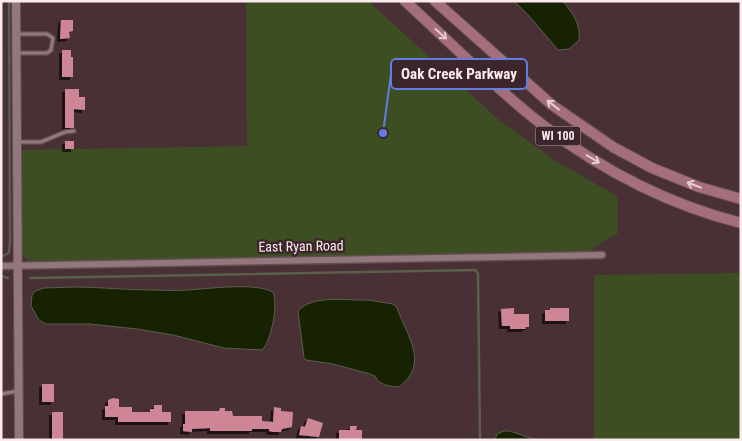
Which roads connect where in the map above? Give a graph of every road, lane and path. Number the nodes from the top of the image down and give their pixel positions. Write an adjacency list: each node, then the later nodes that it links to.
1 (16, 1): 4 (street)
2 (436, 1): 8 (main road, WI 100, one-way to 2)
3 (409, 3): 9 (main road, WI 100, one-way to 9)
4 (16, 34): 5 (street); 5 (lane)
5 (16, 53): 7 (street)
6 (74, 131): 7 (lane)
7 (17, 142): 11 (street)
8 (741, 199)
9 (741, 223)
10 (602, 255): 11 (street, East Ryan Road)
11 (18, 265): 12 (street, East Ryan Road); 13 (street)
12 (1, 266)
13 (19, 390): 14 (lane); 15 (street)
14 (1, 394)
15 (19, 440)

